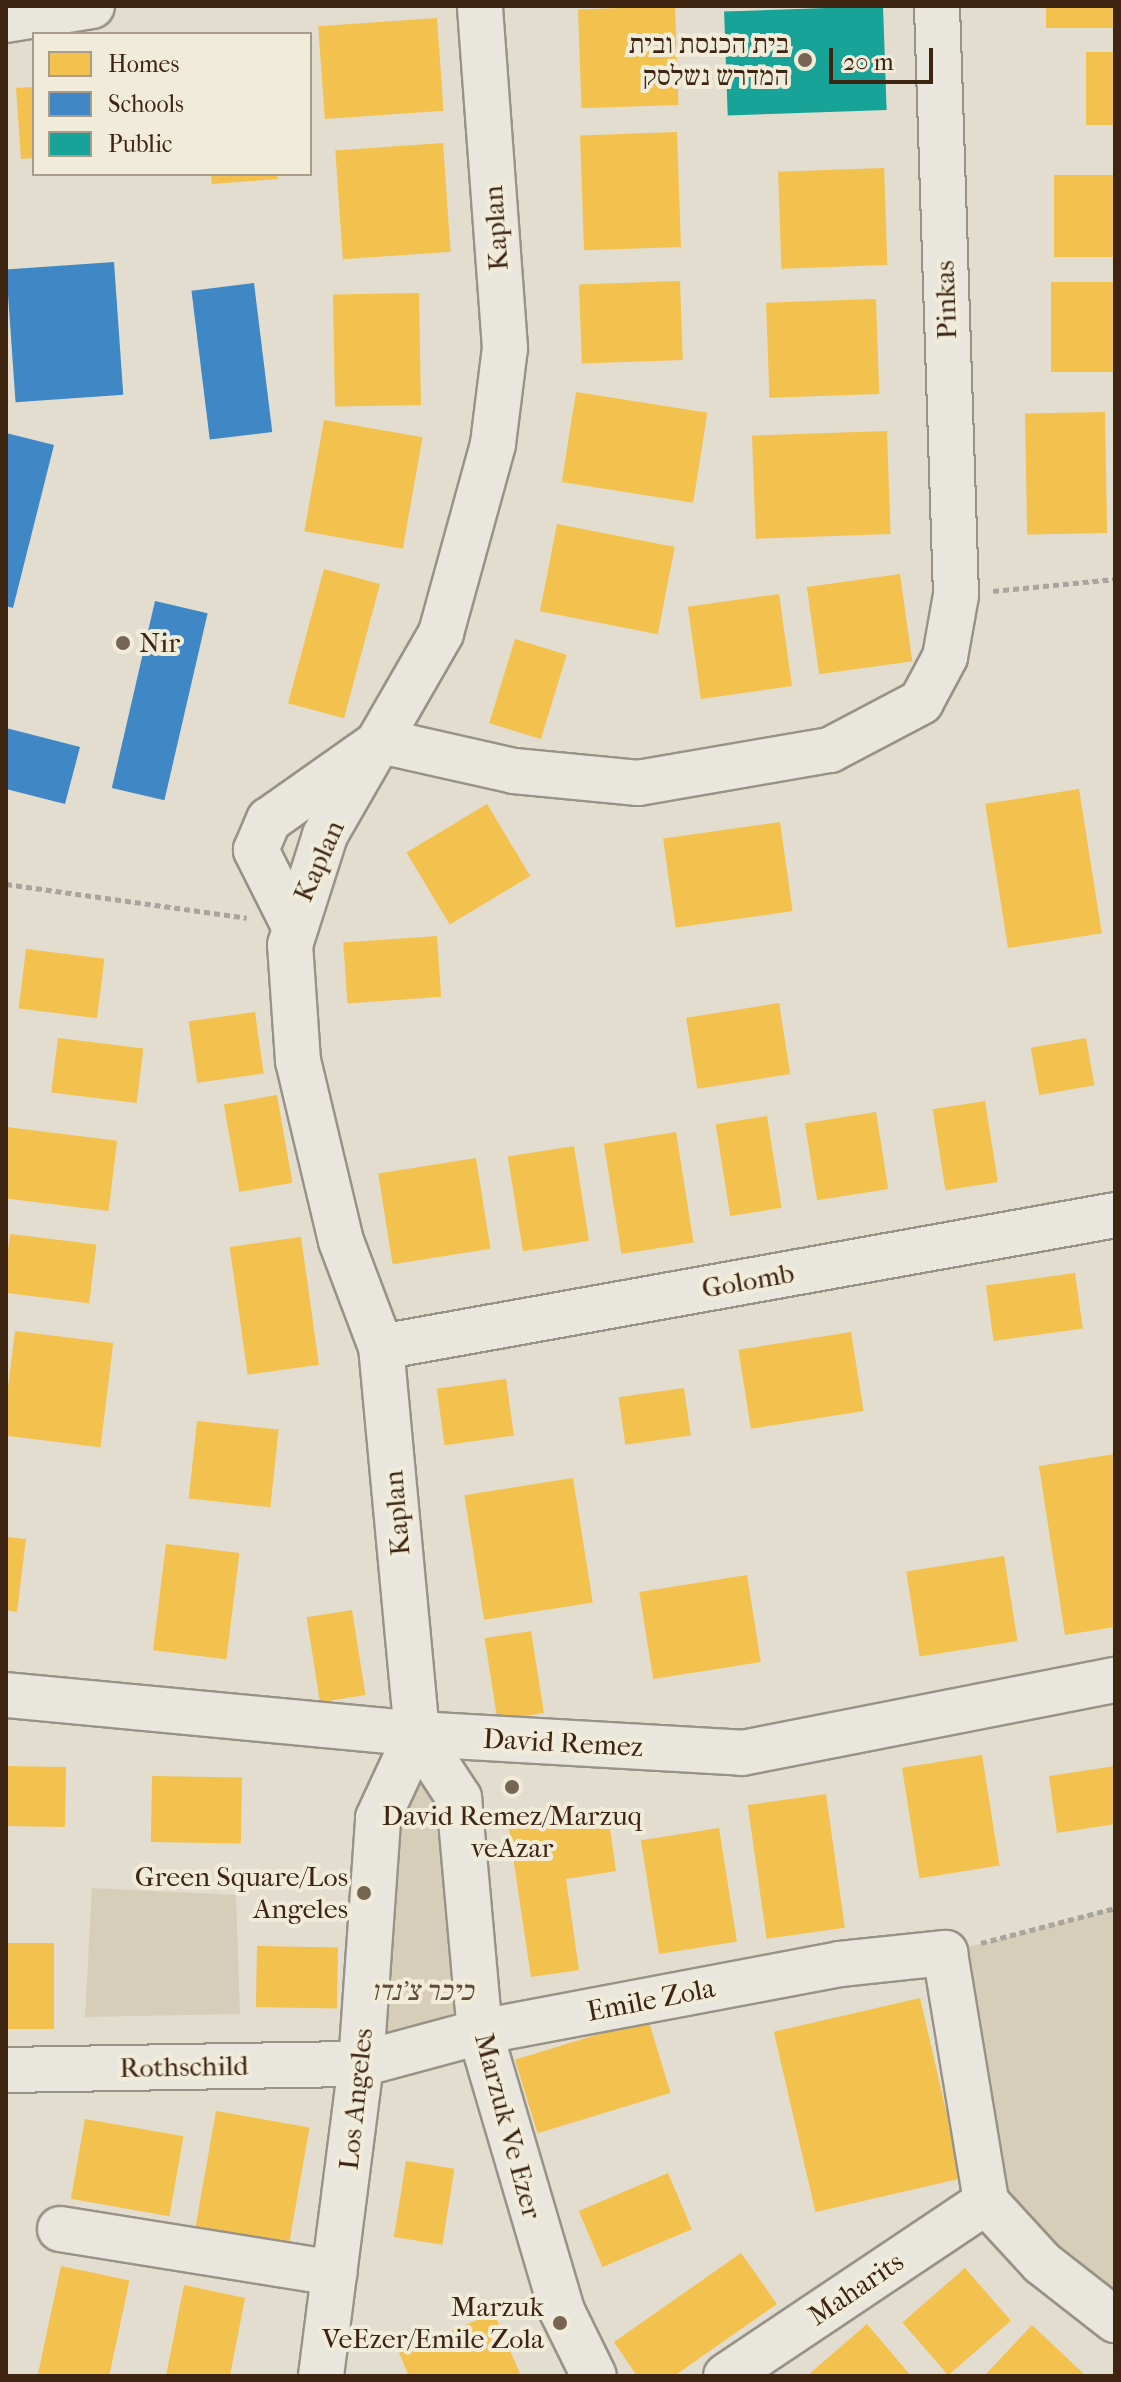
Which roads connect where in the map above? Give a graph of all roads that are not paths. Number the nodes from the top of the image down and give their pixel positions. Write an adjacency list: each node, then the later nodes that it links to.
1 (480, 6): 5 (street, Kaplan)
2 (937, 6): 5 (street, Pinkas)
3 (82, 7): 4 (street)
4 (6, 20)
5 (381, 741): 6 (street, Kaplan); 6 (street)
6 (293, 924): 8 (street, Kaplan)
7 (1115, 1215): 8 (street, Golomb)
8 (381, 1347): 11 (street, Kaplan)
9 (1115, 1680): 11 (street, David Remez)
10 (6, 1695): 11 (street, David Remez)
11 (417, 1734): 12 (street, Marzuk Ve Ezer); 13 (street, Los Angeles)
12 (480, 2032): 13 (street, Emile Zola); 15 (street, Emile Zola); 20 (street, Marzuk Ve Ezer)
13 (361, 2064): 14 (street, Rothschild); 17 (street, Los Angeles)
14 (6, 2070)
15 (986, 2202): 18 (street); 21 (street, Maharits)
16 (60, 2229): 17 (street)
17 (335, 2273): 19 (street, Los Angeles)
18 (1115, 2320)
19 (330, 2367)
20 (594, 2376)
21 (726, 2376)

